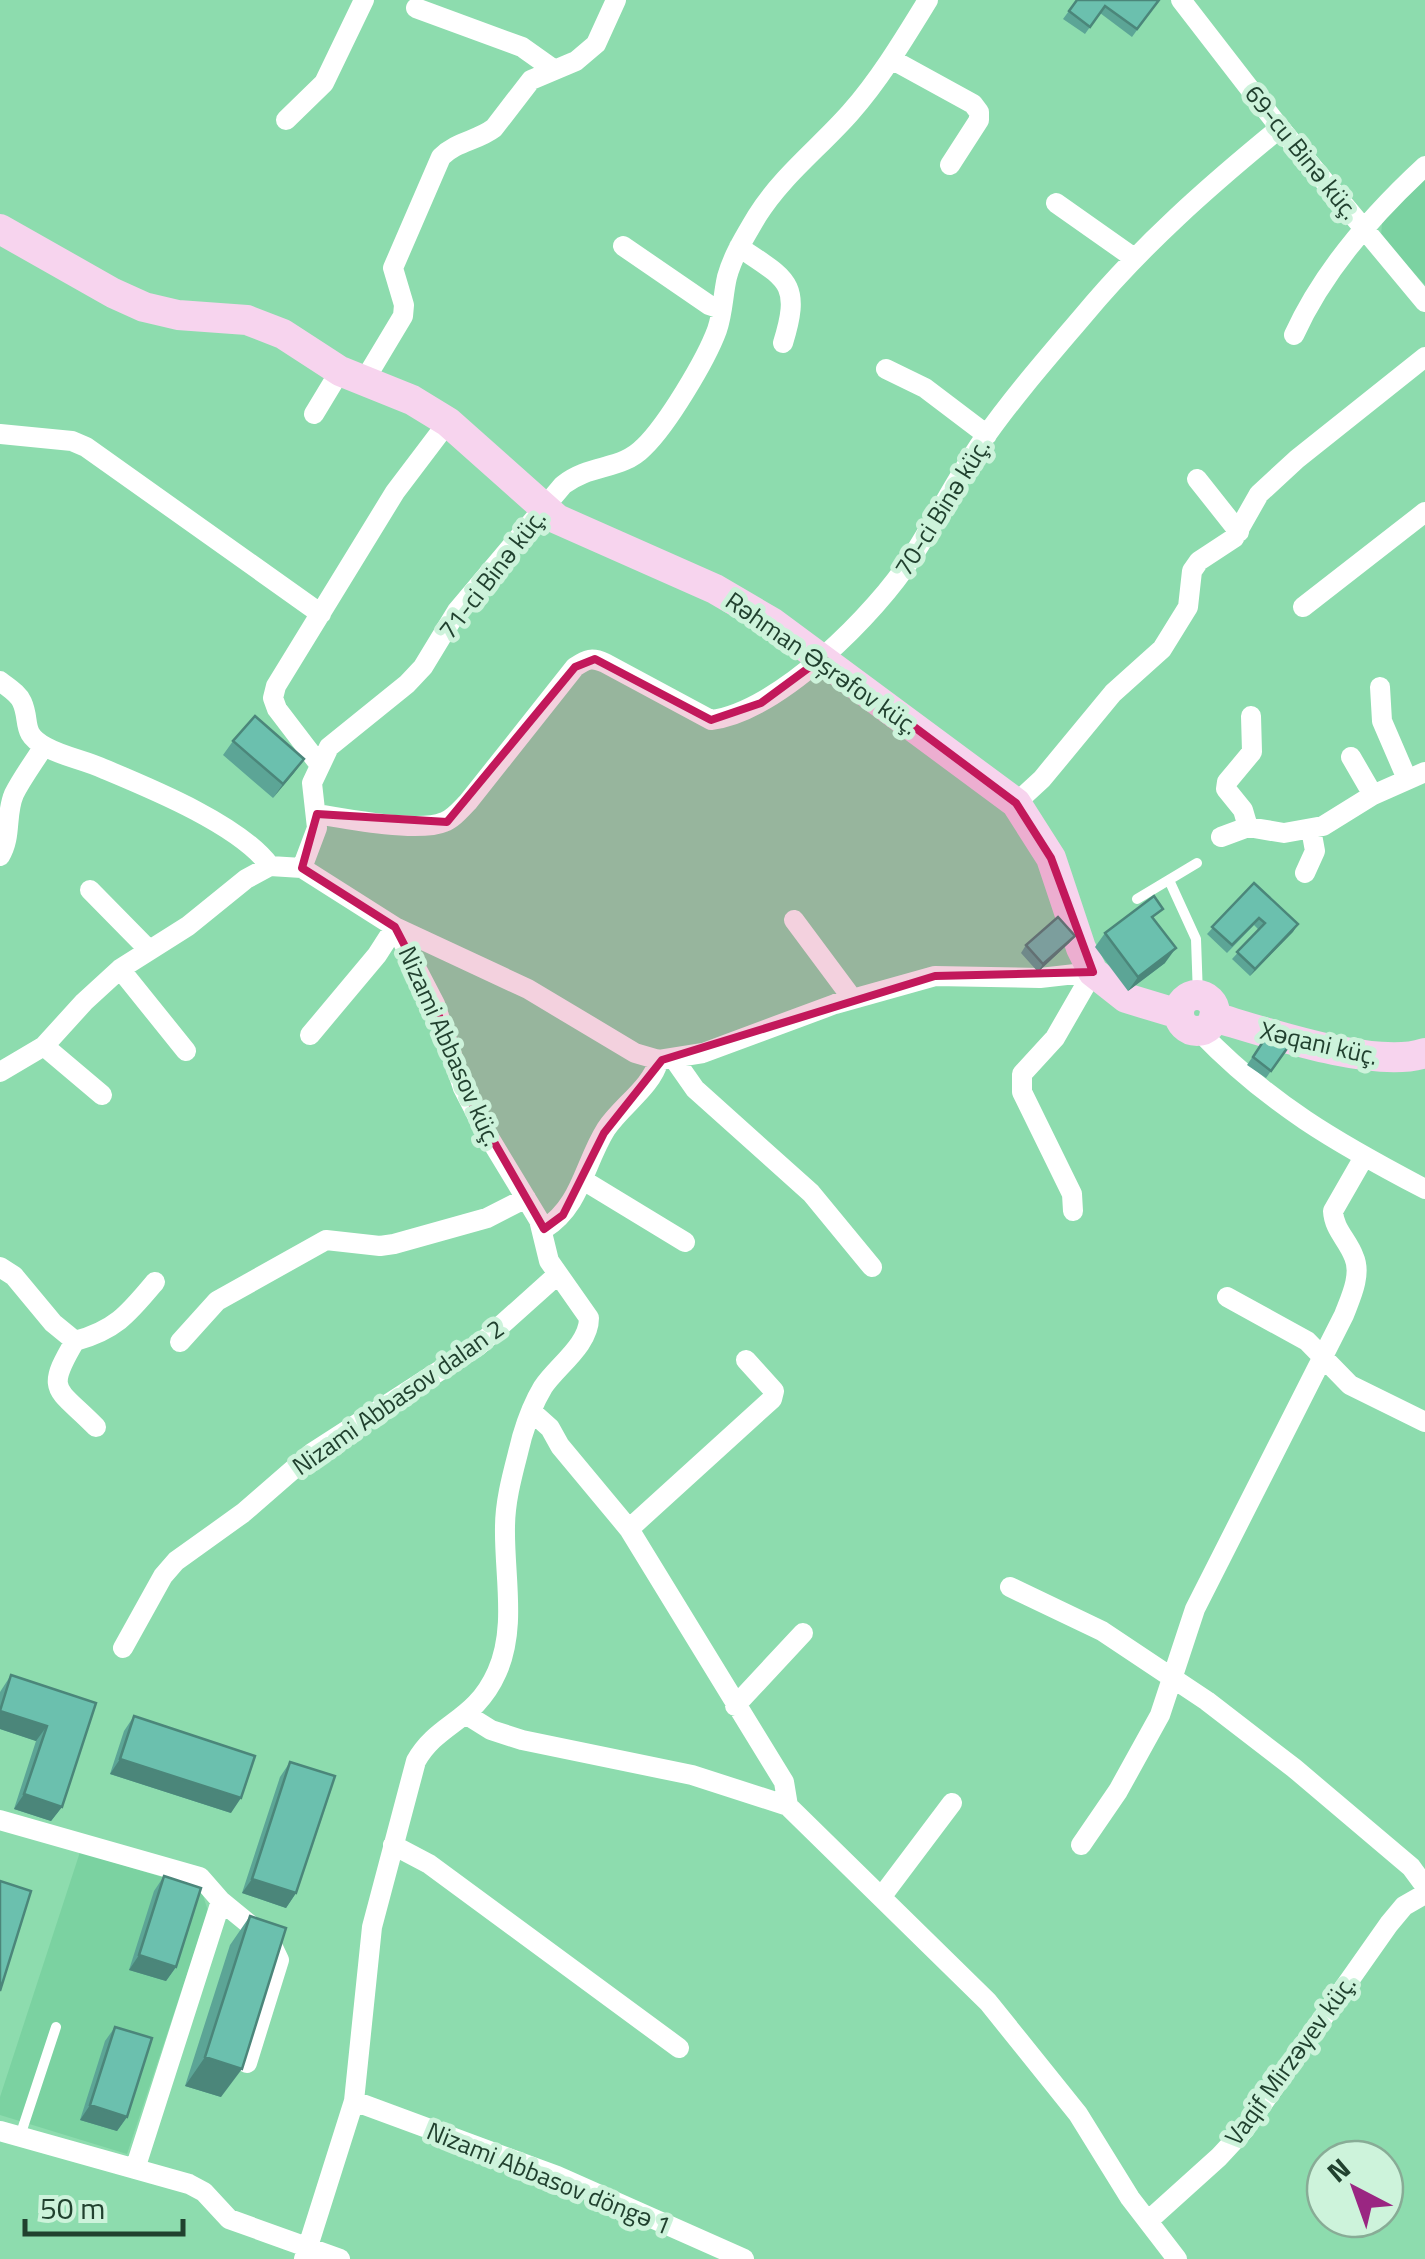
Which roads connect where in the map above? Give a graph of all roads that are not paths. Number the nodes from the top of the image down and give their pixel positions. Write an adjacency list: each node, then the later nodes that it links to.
1 (364, 0): 8 (street)
2 (616, 0): 7 (street)
3 (928, 0): 6 (street, 71-ci Binə küç.)
4 (1181, 0): 9 (street, 69-cu Binə küç.)
5 (416, 8): 7 (street)
6 (891, 59): 10 (street); 16 (street, 71-ci Binə küç.)
7 (553, 69): 24 (street)
8 (286, 120)
9 (1280, 128): 13 (street, 69-cu Binə küç.); 17 (street, 70-ci Binə küç.)
10 (950, 166)
11 (1425, 166): 13 (street)
12 (1056, 202): 17 (street)
13 (1365, 228): 18 (street, 69-cu Binə küç.); 20 (street)
14 (0, 229): 24 (street, Rəhman Əşrəfov küç.)
15 (623, 246): 19 (street)
16 (739, 247): 19 (street, 71-ci Binə küç.); 21 (street)
17 (1134, 258): 28 (street, 70-ci Binə küç.)
18 (1425, 302)
19 (721, 309): 30 (street, 71-ci Binə küç.)
20 (1294, 334)
21 (783, 342)
22 (1425, 357): 32 (street)
23 (886, 369): 28 (street)
24 (352, 376): 25 (street); 26 (street, Rəhman Əşrəfov küç.)
25 (314, 414)
26 (448, 422): 30 (street, Rəhman Əşrəfov küç.); 34 (street)
27 (0, 434): 34 (street)
28 (987, 435): 35 (street, 70-ci Binə küç.)
29 (1197, 479): 32 (street)
30 (543, 508): 35 (street, Rəhman Əşrəfov küç.); 41 (street, 71-ci Binə küç.)
31 (1425, 512): 33 (street)
32 (1239, 532): 44 (street)
33 (1303, 607)
34 (321, 614): 41 (street)
35 (822, 658): 44 (street, Rəhman Əşrəfov küç.); 45 (street, 70-ci Binə küç.)
36 (0, 681): 39 (street)
37 (1380, 687): 42 (street)
38 (1251, 716): 46 (street)
39 (44, 746): 49 (street); 51 (street)
40 (1351, 757): 43 (street)
41 (319, 764): 45 (street)
42 (1416, 776): 43 (street)
43 (1373, 795): 47 (street)
44 (1016, 802): 61 (street, Rəhman Əşrəfov küç.)
45 (317, 814): 52 (street)
46 (1248, 827): 47 (street); 48 (street)
47 (1311, 829): 53 (street)
48 (1222, 837)
49 (0, 856)
50 (1197, 862): 54 (lane)
51 (270, 866): 52 (street); 59 (street)
52 (302, 868): 58 (street, Nizami Abbasov küç.)
53 (1305, 874)
54 (1169, 880): 56 (lane); 63 (lane)
55 (90, 890): 59 (street)
56 (1137, 899)
57 (794, 920): 62 (street)
58 (394, 927): 64 (street); 68 (street); 74 (street, Nizami Abbasov küç.)
59 (150, 950): 60 (street)
60 (120, 969): 65 (street); 66 (street)
61 (1093, 972): 62 (street); 63 (street); 75 (street)
62 (852, 998): 68 (street)
63 (1198, 1014): 67 (street, Xəqani küç.); 71 (street)
64 (310, 1034)
65 (44, 1046): 69 (street); 70 (street)
66 (186, 1051)
67 (1425, 1053)
68 (666, 1059): 72 (street); 78 (street)
69 (0, 1072)
70 (102, 1096)
71 (1364, 1157): 73 (street); 85 (street)
72 (583, 1180): 76 (street); 77 (street)
73 (1425, 1189)
74 (526, 1198): 76 (street, Nizami Abbasov küç.); 84 (street)
75 (1073, 1211)
76 (544, 1230): 80 (street, Nizami Abbasov küç.)
77 (685, 1242)
78 (872, 1266)
79 (0, 1267): 83 (street)
80 (556, 1276): 87 (street, Nizami Abbasov küç.); 93 (street, Nizami Abbasov dalan 2)
81 (155, 1282): 83 (street)
82 (1227, 1298): 85 (street)
83 (75, 1341): 89 (street)
84 (180, 1342)
85 (1322, 1359): 88 (street); 94 (street)
86 (746, 1360): 90 (street)
87 (531, 1410): 90 (street); 96 (street, Nizami Abbasov küç.)
88 (1425, 1422)
89 (96, 1427)
90 (630, 1529): 95 (street)
91 (1010, 1586): 94 (street)
92 (803, 1632): 95 (street)
93 (123, 1648)
94 (1174, 1681): 101 (street); 102 (street)
95 (734, 1706): 98 (street)
96 (468, 1715): 98 (street); 100 (street, Nizami Abbasov küç.)
97 (952, 1802): 104 (street)
98 (788, 1806): 104 (street)
99 (0, 1820): 105 (street)
100 (392, 1845): 107 (street); 109 (street, Nizami Abbasov küç.)
101 (1080, 1845)
102 (1425, 1886)
103 (1425, 1894): 112 (street, Vaqif Mirzəyev küç.)
104 (882, 1896): 112 (street)
105 (222, 1902): 108 (street); 111 (street)
106 (56, 2027): 110 (lane)
107 (679, 2048)
108 (247, 2063)
109 (354, 2101): 113 (street, Nizami Abbasov küç.); 115 (street, Nizami Abbasov döngə 1)
110 (10, 2134): 111 (street)
111 (136, 2169): 113 (street)
112 (1148, 2221): 116 (street)
113 (306, 2253): 114 (street)
114 (340, 2259)
115 (744, 2259)
116 (1178, 2259)

